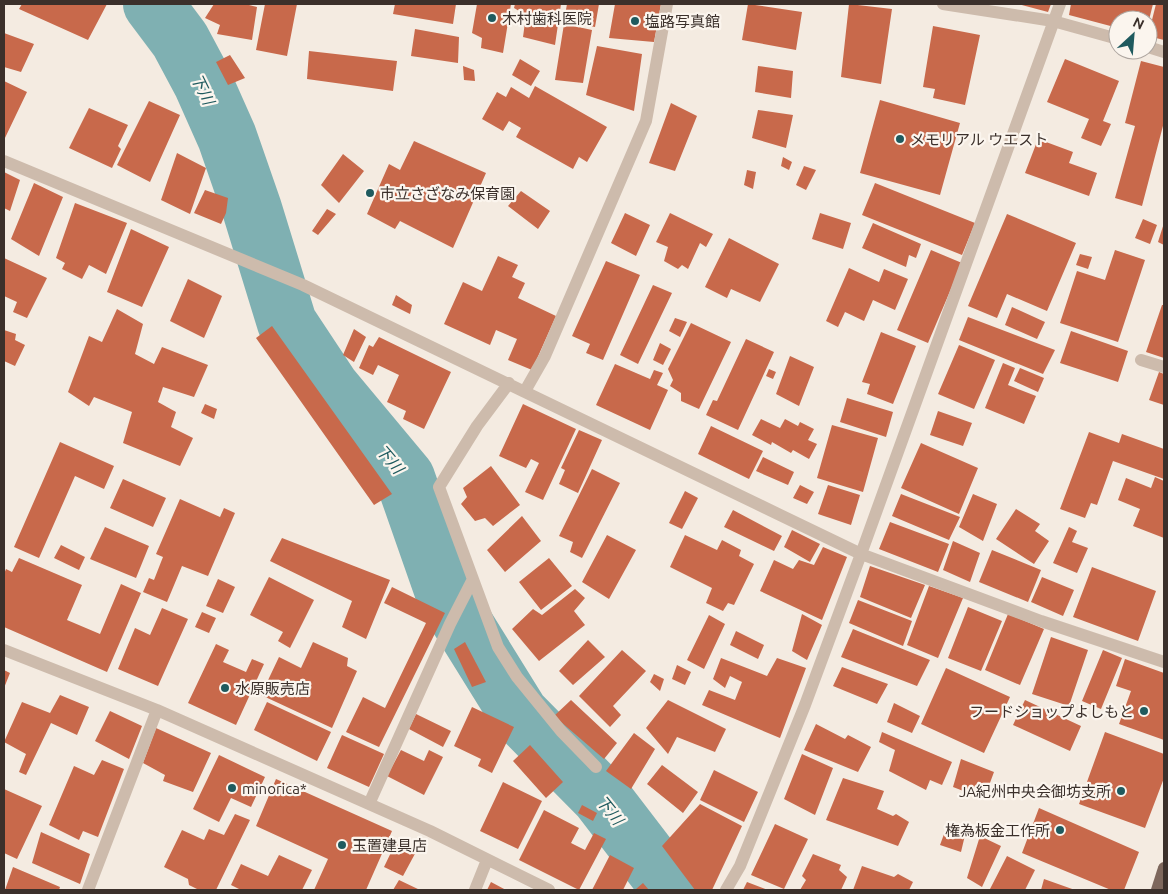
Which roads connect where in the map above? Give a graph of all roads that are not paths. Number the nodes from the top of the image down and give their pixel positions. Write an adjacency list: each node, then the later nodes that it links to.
1 (667, 4): 10 (street)
2 (943, 4): 4 (street)
3 (1060, 4): 4 (street)
4 (1053, 21): 5 (street); 11 (street)
5 (1108, 36)
6 (4, 161): 9 (street)
7 (1142, 360): 8 (street)
8 (1164, 367)
9 (509, 383): 10 (street); 12 (street)
10 (526, 392): 11 (street)
11 (861, 554): 14 (street); 23 (street)
12 (469, 586): 16 (street); 17 (street)
13 (4, 650): 15 (street)
14 (1164, 662)
15 (157, 710): 17 (street); 20 (street)
16 (596, 767)
17 (369, 804): 18 (street)
18 (488, 860): 21 (street); 22 (street)
19 (1164, 868): 24 (main road)
20 (88, 890)
21 (475, 890)
22 (549, 890)
23 (726, 890)
24 (1157, 890)

